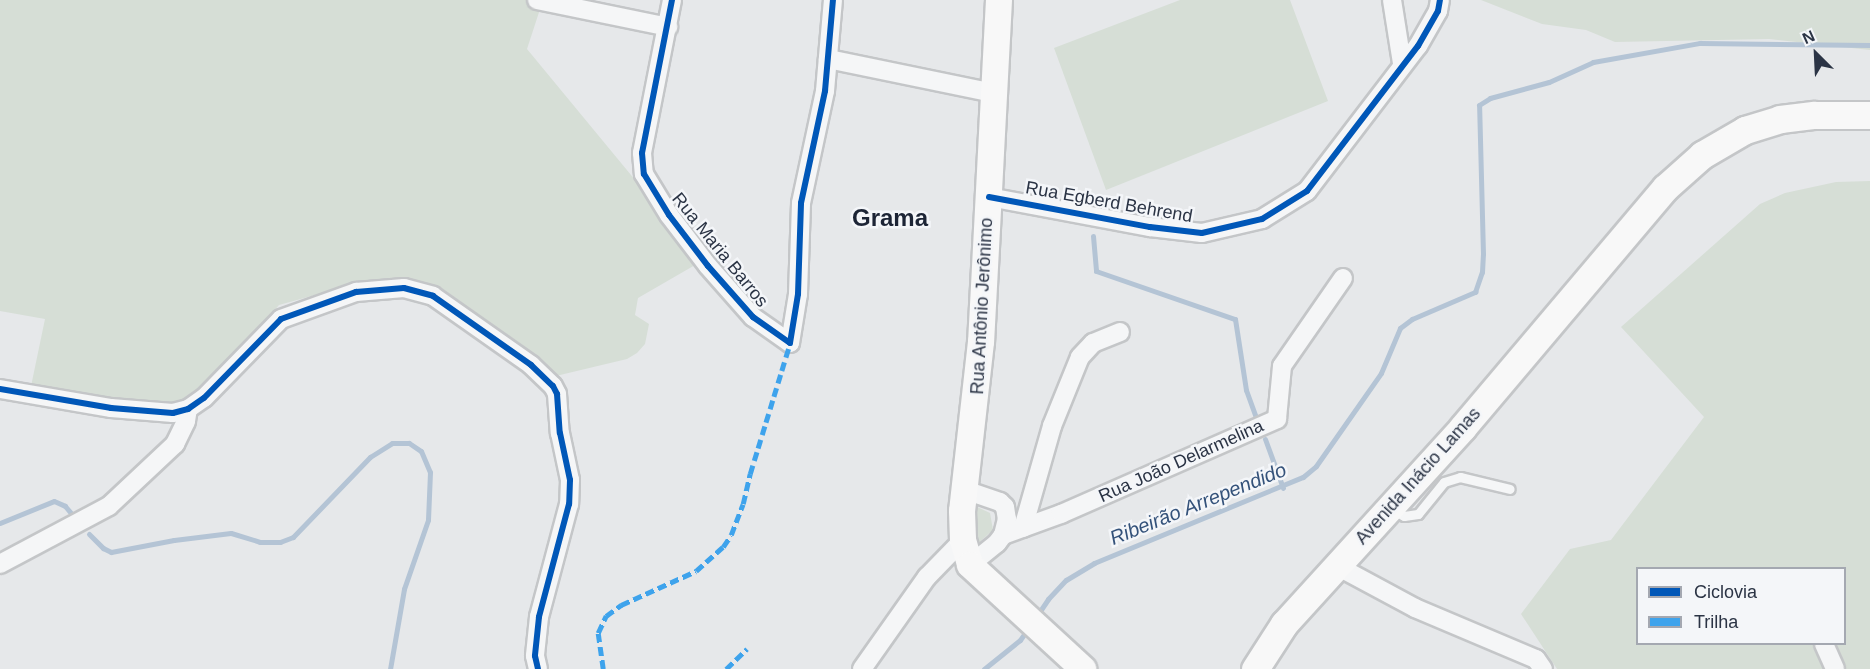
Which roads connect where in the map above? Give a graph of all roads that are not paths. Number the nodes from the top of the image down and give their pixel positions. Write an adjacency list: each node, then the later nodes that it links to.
1 (537, 0): 7 (street)
2 (672, 0): 7 (street, Rua Maria Barros)
3 (833, 0): 8 (street, Rua Maria Barros)
4 (999, 0): 10 (main road, Rua Antônio Jerônimo)
5 (1392, 0): 9 (street)
6 (1440, 0): 9 (street, Rua Egberd Behrend)
7 (668, 27): 8 (street, Rua Maria Barros)
8 (828, 59): 10 (street)
9 (1402, 63): 12 (street, Rua Egberd Behrend)
10 (993, 93): 12 (main road, Rua Antônio Jerônimo)
11 (1870, 115): 19 (main road, Avenida Inácio Lamas)
12 (989, 196): 18 (main road, Rua Antônio Jerônimo)
13 (1342, 278): 20 (street, Rua João Delarmelina)
14 (1120, 332): 20 (street)
15 (0, 389): 16 (street)
16 (188, 409): 23 (street); 27 (street)
17 (1510, 489): 19 (lane)
18 (965, 490): 21 (street); 22 (main road, Rua Antônio Jerônimo)
19 (1390, 508): 25 (main road, Avenida Inácio Lamas)
20 (1023, 528): 21 (street, Rua João Delarmelina)
21 (1003, 535): 24 (street)
22 (963, 540): 24 (main road, Rua Antônio Jerônimo); 28 (street)
23 (0, 564)
24 (970, 565): 29 (main road)
25 (1337, 566): 30 (main road, Avenida Inácio Lamas); 31 (street)
26 (1824, 645): 32 (street)
27 (538, 669)
28 (862, 669)
29 (1083, 669)
30 (1255, 669)
31 (1543, 669)
32 (1835, 669)

